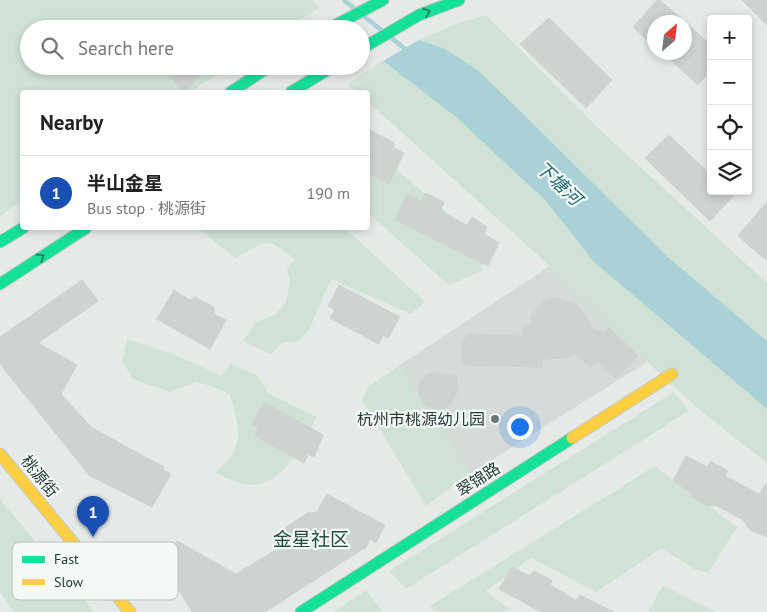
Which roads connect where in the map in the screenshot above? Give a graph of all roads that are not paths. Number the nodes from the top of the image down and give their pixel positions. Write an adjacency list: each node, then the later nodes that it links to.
1 (384, 0): 3 (street)
2 (459, 0): 4 (street, one-way to 2)
3 (346, 20)
4 (370, 44)
5 (256, 75): 7 (street)
6 (319, 75): 8 (street)
7 (234, 90)
8 (294, 90)
9 (20, 230): 11 (street)
10 (83, 230): 12 (street, one-way to 10)
11 (0, 242)
12 (0, 284)
13 (672, 374): 18 (street, 翠锦路)
14 (0, 454): 15 (street, 桃源街)
15 (72, 542)
16 (120, 600): 17 (street, 桃源街)
17 (130, 612)
18 (301, 612)

